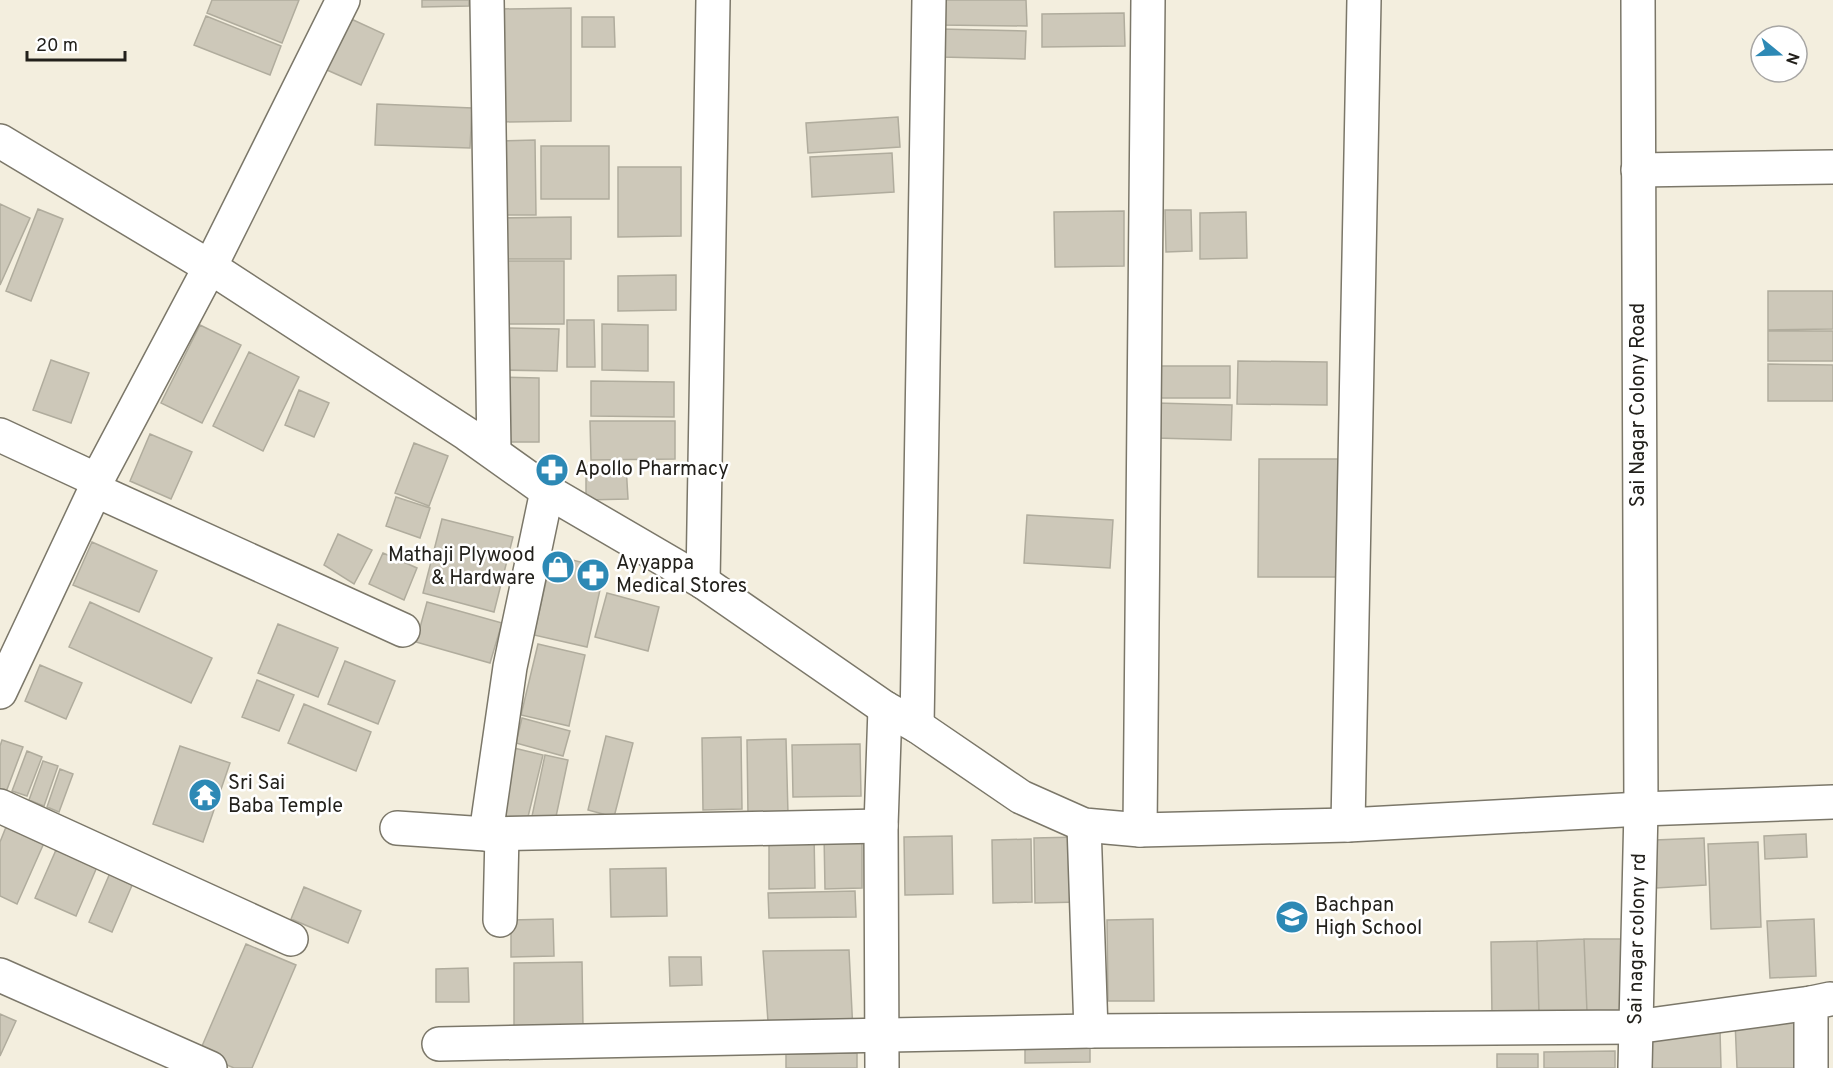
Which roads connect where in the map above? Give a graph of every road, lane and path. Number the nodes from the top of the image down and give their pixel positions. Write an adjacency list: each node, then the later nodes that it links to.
1 (343, 0): 11 (street)
2 (487, 0): 13 (street)
3 (713, 0): 16 (street)
4 (929, 0): 21 (street)
5 (1148, 0): 29 (street)
6 (1364, 0): 26 (street)
7 (1638, 0): 10 (street, Sai Nagar Colony Road)
8 (0, 141): 11 (street)
9 (1833, 167): 10 (street)
10 (1638, 170): 24 (street, Sai Nagar Colony Road)
11 (210, 267): 13 (street); 14 (street)
12 (0, 435): 14 (street)
13 (494, 452): 15 (street)
14 (96, 485): 17 (street); 18 (street)
15 (548, 491): 16 (street); 30 (street)
16 (702, 582): 20 (street)
17 (403, 630)
18 (12, 634): 19 (street)
19 (0, 693)
20 (885, 708): 21 (street); 27 (street)
21 (917, 726): 25 (street)
22 (1833, 802): 24 (street)
23 (0, 806): 32 (street)
24 (1641, 810): 26 (street); 35 (street, Sai nagar colony rd)
25 (1084, 825): 29 (street); 36 (street)
26 (1348, 825): 29 (street)
27 (881, 826): 30 (street); 37 (street)
28 (397, 828): 30 (street)
29 (1140, 830)
30 (494, 834): 31 (street)
31 (500, 920)
32 (291, 939)
33 (0, 975): 39 (street)
34 (1822, 1001): 35 (street); 42 (street)
35 (1635, 1027): 36 (street); 41 (street, Sai nagar colony rd)
36 (1090, 1031): 37 (street)
37 (882, 1035): 38 (street); 40 (street)
38 (439, 1044)
39 (210, 1068)
40 (882, 1068)
41 (1635, 1068)
42 (1811, 1068)

